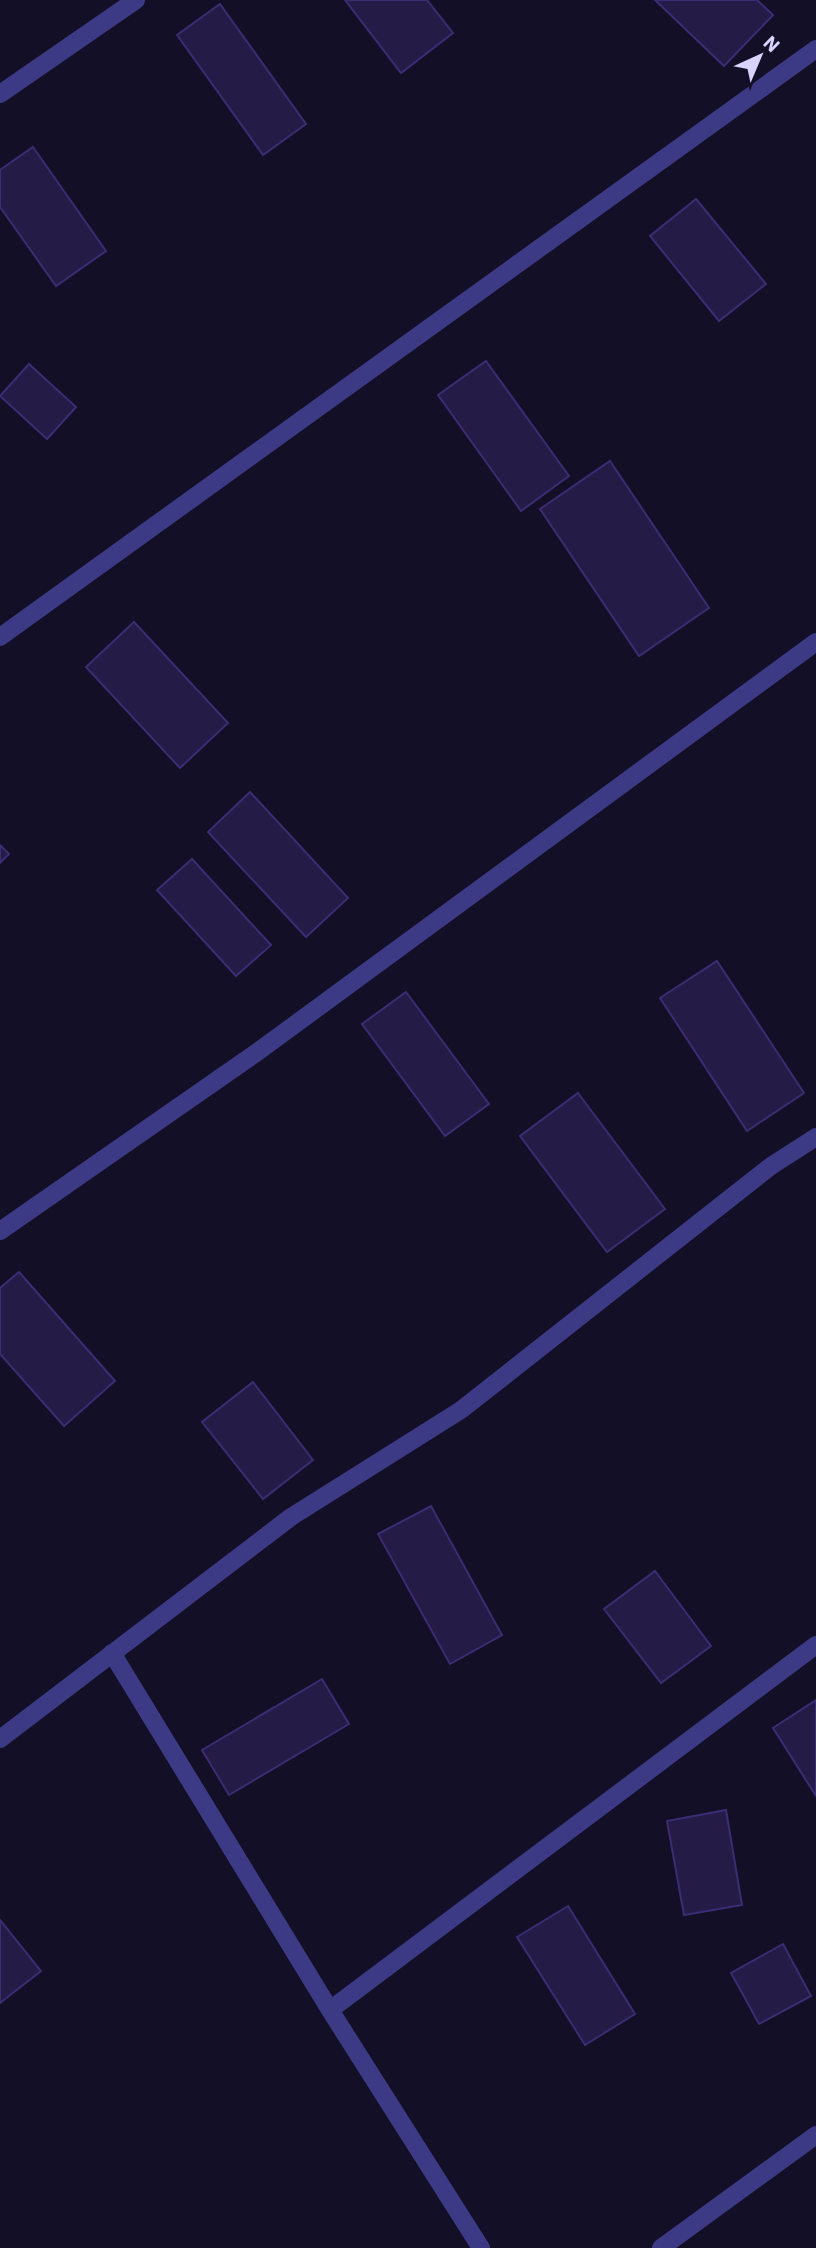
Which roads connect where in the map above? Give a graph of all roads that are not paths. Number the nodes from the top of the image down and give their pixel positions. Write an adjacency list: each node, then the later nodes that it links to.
1 (136, 0): 3 (street)
2 (816, 49): 4 (street)
3 (0, 94)
4 (0, 637)
5 (816, 642): 7 (street)
6 (816, 1137): 9 (street)
7 (0, 1231)
8 (816, 1645): 11 (street)
9 (112, 1653): 10 (street); 11 (street)
10 (0, 1739)
11 (330, 2010): 13 (street)
12 (816, 2135): 14 (street)
13 (481, 2248)
14 (661, 2248)

